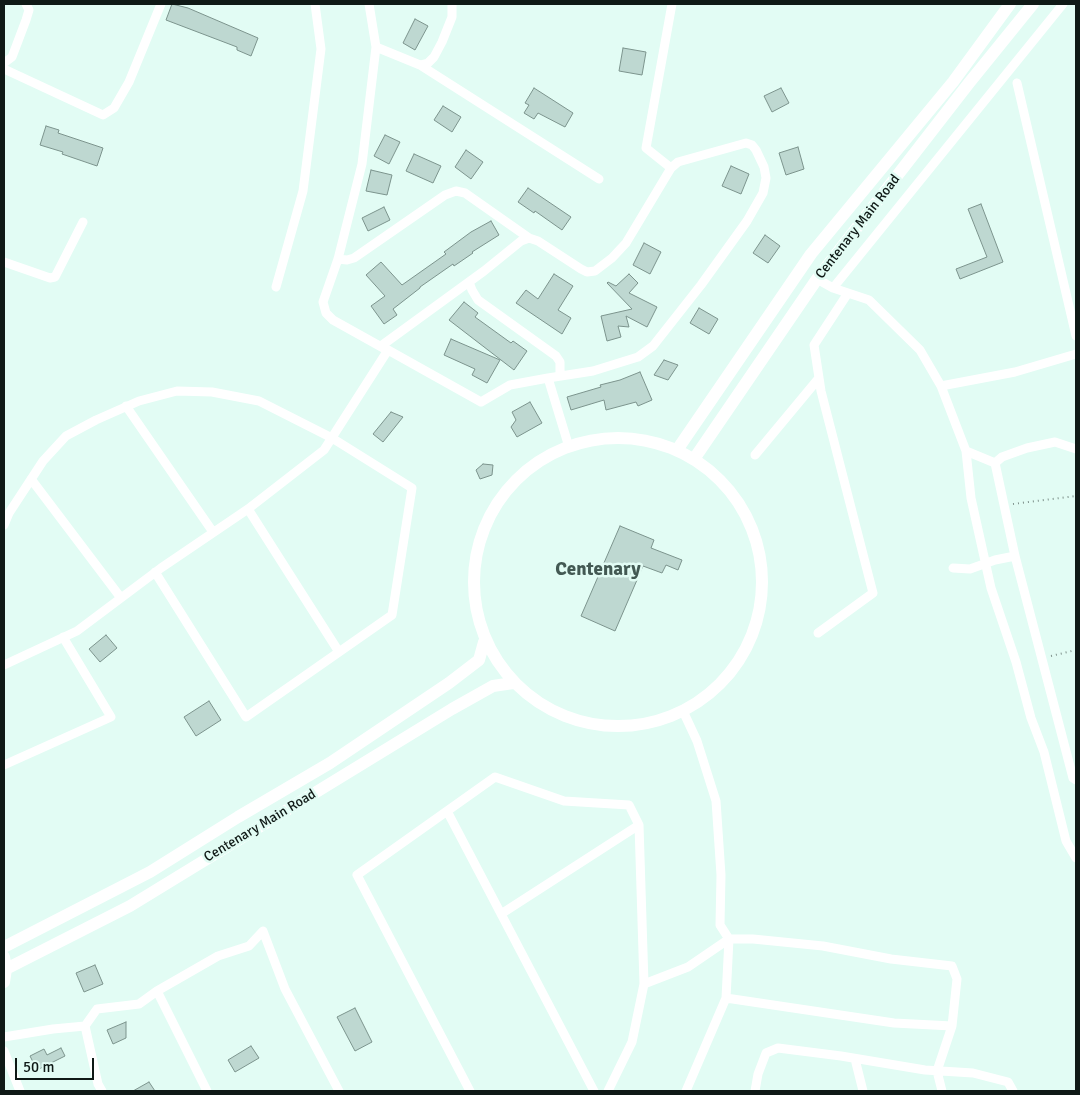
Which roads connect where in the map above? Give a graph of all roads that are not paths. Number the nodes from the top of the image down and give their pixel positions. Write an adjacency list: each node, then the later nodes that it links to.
1 (26, 4): 11 (street)
2 (161, 4): 13 (street)
3 (315, 4): 23 (street)
4 (369, 4): 10 (street)
5 (452, 4): 12 (street)
6 (672, 4): 15 (street)
7 (1010, 4): 37 (street, Centenary Main Road)
8 (1033, 4): 21 (street, Centenary Main Road)
9 (1063, 4): 24 (street)
10 (376, 47): 12 (street); 19 (street)
11 (4, 63)
12 (420, 65): 16 (street)
13 (4, 69)
14 (1017, 83): 26 (street)
15 (671, 168): 18 (street); 29 (street)
16 (599, 178)
17 (83, 222): 20 (street)
18 (529, 238): 19 (street); 22 (street)
19 (338, 259): 27 (street)
20 (4, 262)
21 (818, 279): 24 (street); 40 (street, Centenary Main Road)
22 (470, 282): 27 (street); 29 (street)
23 (276, 287)
24 (833, 288): 25 (street)
25 (848, 293): 31 (street); 32 (street)
26 (1076, 336)
27 (384, 348): 30 (street); 34 (street)
28 (1076, 354): 32 (street)
29 (560, 376): 30 (street)
30 (548, 378): 35 (street)
31 (819, 378): 39 (street); 51 (street)
32 (941, 386): 38 (street)
33 (126, 406): 34 (street); 42 (street); 45 (street)
34 (332, 438): 43 (street); 54 (street)
35 (569, 447): 37 (street); 53 (street)
36 (1076, 448): 41 (street)
37 (677, 450): 40 (street)
38 (966, 451): 41 (street); 47 (street)
39 (755, 455)
40 (694, 459): 57 (street)
41 (994, 463): 46 (street)
42 (32, 479): 44 (street); 50 (street)
43 (248, 508): 45 (street); 54 (street)
44 (4, 525)
45 (213, 532): 49 (street)
46 (1015, 556): 47 (street); 59 (street)
47 (986, 563): 48 (street); 62 (street)
48 (953, 568)
49 (155, 572): 50 (street); 54 (street)
50 (121, 598): 52 (street)
51 (818, 634)
52 (63, 637): 55 (street); 58 (street)
53 (484, 642): 56 (street); 65 (street, Centenary Main Road)
54 (339, 652)
55 (4, 665)
56 (513, 682): 57 (street); 66 (street, Centenary Main Road)
57 (682, 711): 64 (street)
58 (4, 765)
59 (1076, 780)
60 (447, 811): 61 (street); 63 (street); 81 (street)
61 (639, 825): 63 (street); 68 (street)
62 (1076, 858)
63 (501, 914): 82 (street)
64 (729, 939): 68 (street); 70 (street); 72 (street)
65 (4, 947)
66 (5, 963): 67 (street, Centenary Main Road)
67 (4, 982)
68 (644, 984): 83 (street)
69 (157, 991): 71 (street); 79 (street); 80 (street)
70 (726, 998): 72 (street); 84 (street)
71 (85, 1026): 73 (street); 78 (street)
72 (952, 1026): 76 (street)
73 (4, 1037)
74 (4, 1051): 77 (street)
75 (855, 1059): 76 (street); 85 (street); 86 (street)
76 (937, 1071): 87 (street); 88 (street)
77 (20, 1091)
78 (102, 1091)
79 (207, 1091)
80 (339, 1091)
81 (470, 1091)
82 (594, 1091)
83 (608, 1091)
84 (686, 1091)
85 (755, 1091)
86 (863, 1091)
87 (942, 1091)
88 (1014, 1091)

